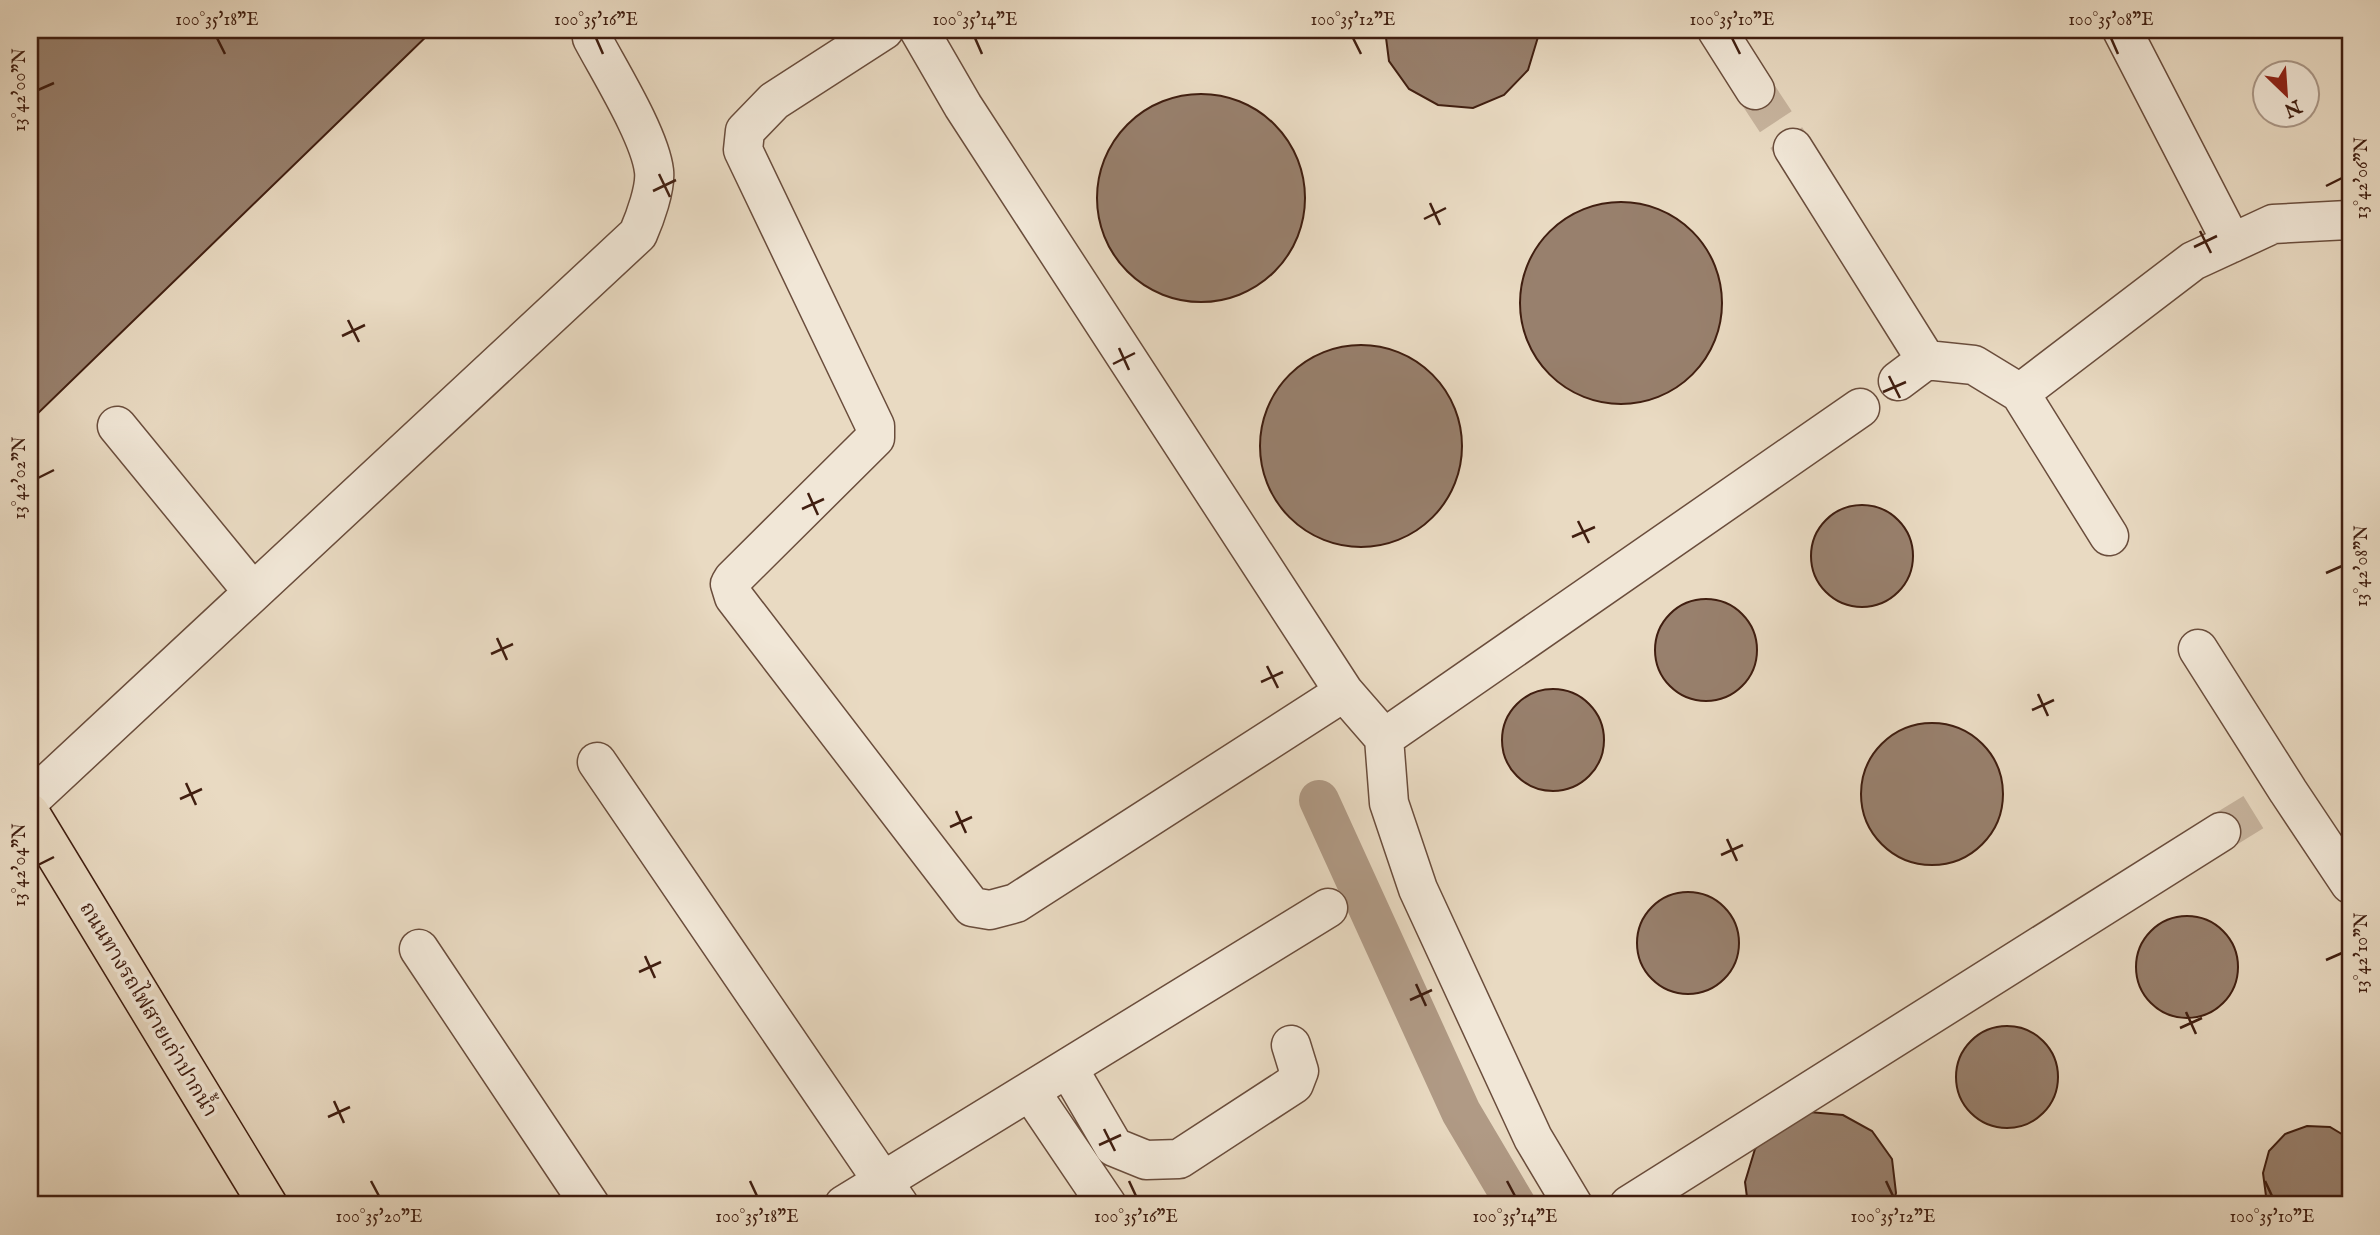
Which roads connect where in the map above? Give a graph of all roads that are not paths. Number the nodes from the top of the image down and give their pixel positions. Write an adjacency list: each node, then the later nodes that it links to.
1 (884, 30): 16 (street)
2 (919, 30): 16 (street)
3 (1717, 30): 6 (street)
4 (2122, 30): 9 (street)
5 (592, 38): 14 (street)
6 (1755, 90)
7 (1793, 148): 10 (street)
8 (2350, 222): 9 (street)
9 (2232, 243): 10 (street)
10 (2020, 393): 13 (street)
11 (1860, 408): 17 (street)
12 (117, 426): 14 (street)
13 (2109, 536)
14 (253, 592): 19 (street)
15 (2198, 649): 22 (street)
16 (1344, 692): 17 (street)
17 (1384, 738): 33 (street)
18 (597, 762): 28 (street)
19 (30, 800)
20 (30, 813): 29 (main road, ถนนทางรถไฟสายเก่าปากน้ำ)
21 (2221, 832): 34 (street)
22 (2350, 884)
23 (1328, 908): 26 (street)
24 (419, 949): 30 (street)
25 (1291, 1045): 26 (street)
26 (1068, 1068): 27 (street)
27 (1030, 1091): 28 (street); 32 (street)
28 (890, 1194): 31 (street)
29 (268, 1205)
30 (590, 1205)
31 (844, 1205)
32 (1107, 1205)
33 (1573, 1205)
34 (1629, 1205)

